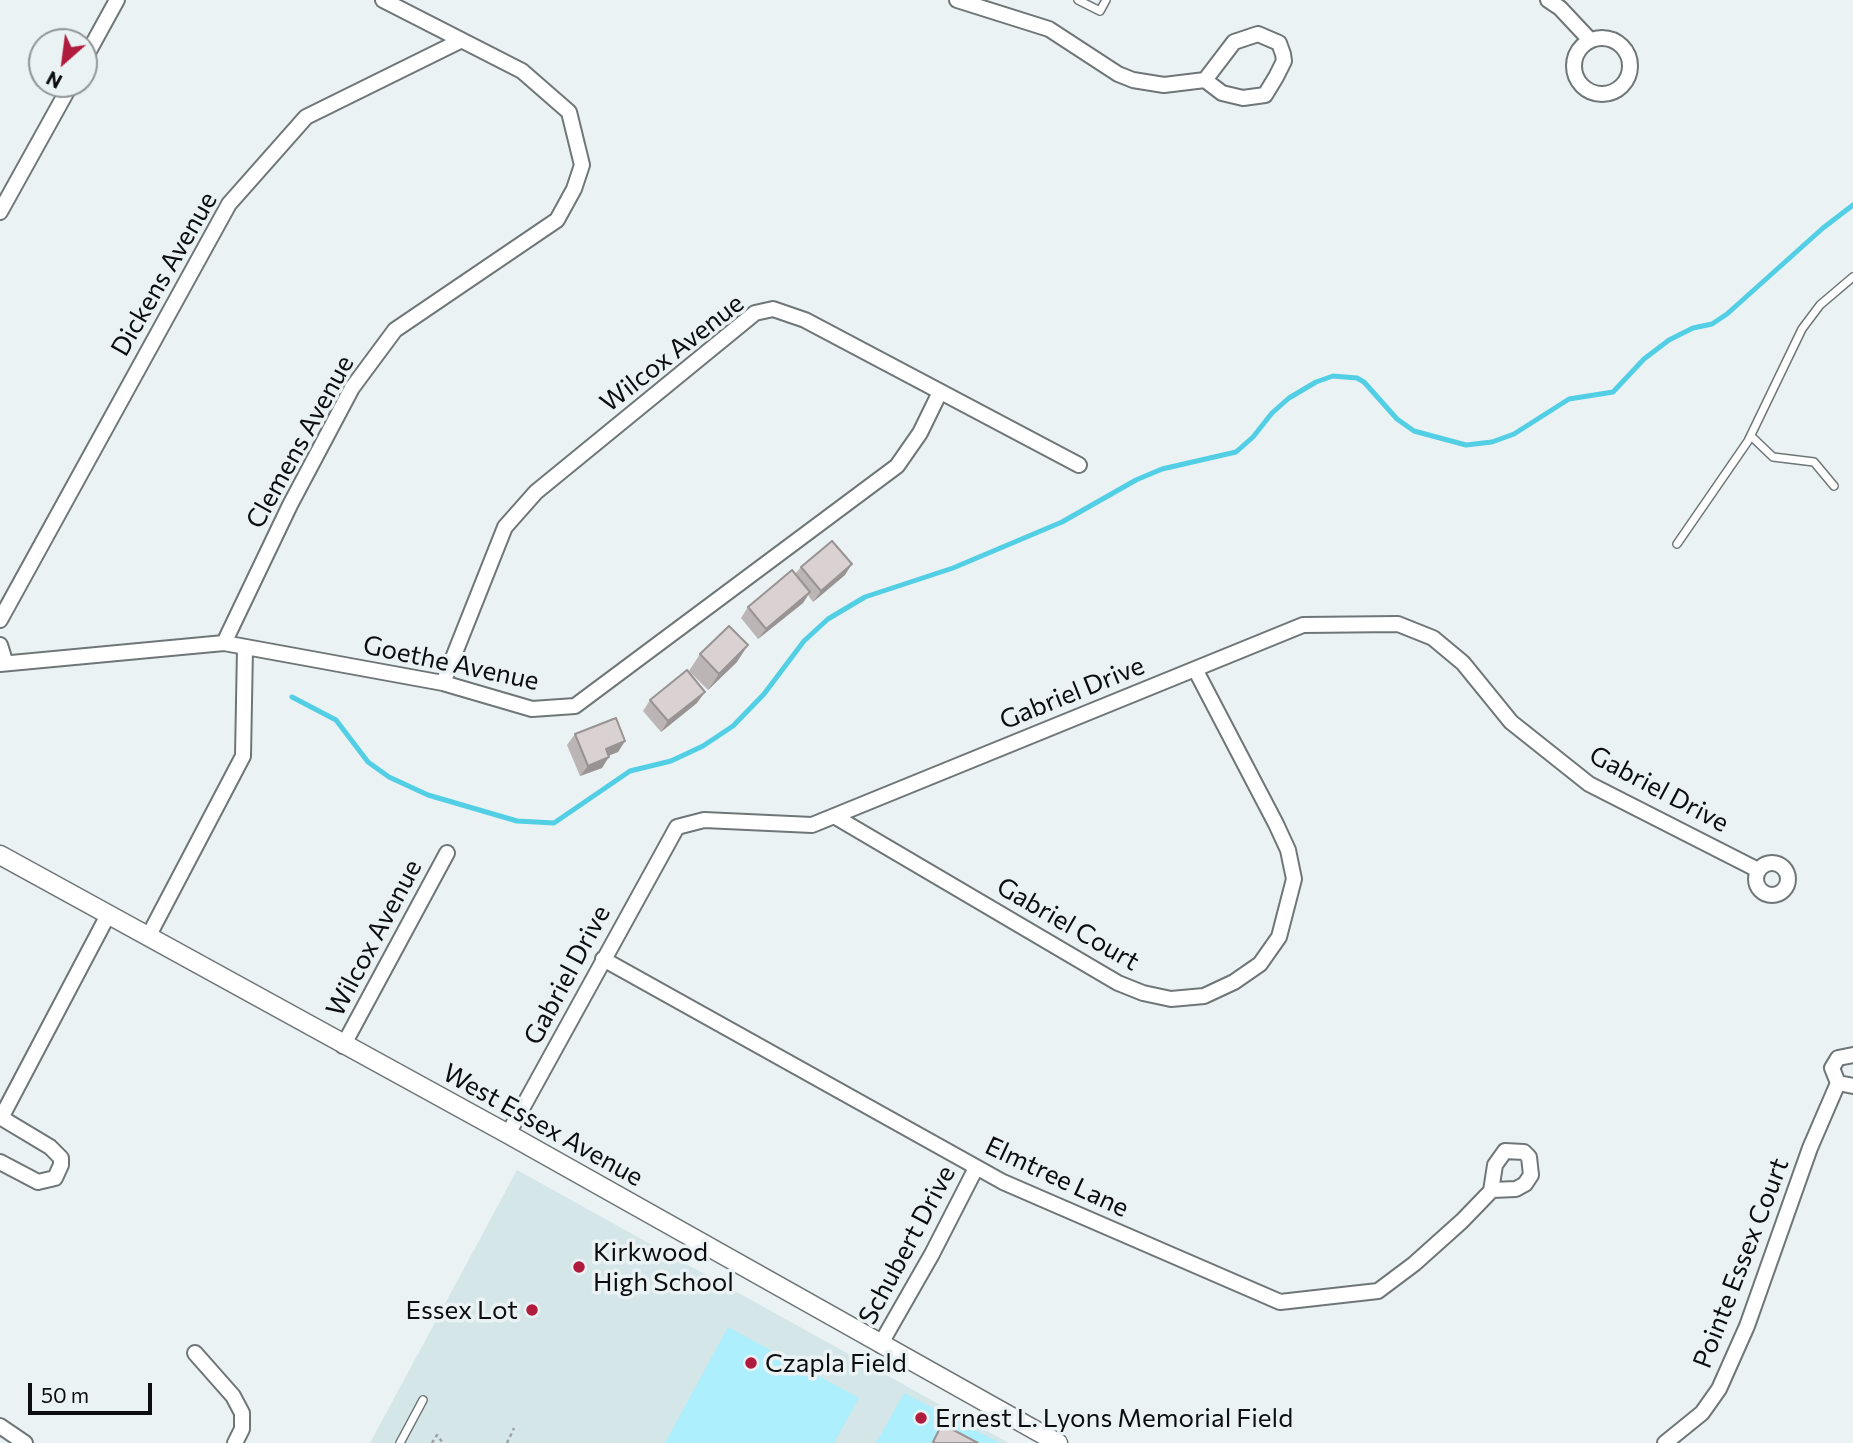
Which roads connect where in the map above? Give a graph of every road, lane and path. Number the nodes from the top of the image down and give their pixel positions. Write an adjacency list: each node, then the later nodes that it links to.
1 (117, 0): 7 (street)
2 (383, 0): 9 (street)
3 (957, 0): 10 (street)
4 (1078, 0): 5 (lane)
5 (1106, 0)
6 (1548, 0): 8 (street)
7 (98, 35)
8 (1590, 40)
9 (460, 41): 19 (street, Dickens Avenue); 20 (street, Clemens Avenue)
10 (1205, 80): 10 (street)
11 (63, 98): 12 (street)
12 (0, 212)
13 (1853, 277): 15 (lane)
14 (940, 392): 16 (street, Wilcox Avenue); 25 (street, Goethe Avenue); 25 (street, Wilcox Avenue)
15 (1751, 436): 17 (lane); 18 (lane)
16 (1079, 465)
17 (1834, 486)
18 (1677, 544)
19 (0, 620)
20 (224, 643): 22 (street, Goethe Avenue); 23 (street, Goethe Avenue)
21 (0, 645): 23 (street)
22 (245, 648): 25 (street, Goethe Avenue); 31 (street)
23 (3, 662)
24 (1195, 669): 26 (street, Gabriel Drive); 26 (street, Gabriel Court); 29 (street, Gabriel Drive)
25 (443, 683)
26 (834, 816): 32 (street, Gabriel Drive)
27 (447, 853): 33 (street, Wilcox Avenue)
28 (0, 855): 30 (street, West Essex Avenue)
29 (1758, 870)
30 (108, 915): 31 (street, West Essex Avenue); 37 (street)
31 (148, 937): 33 (street, West Essex Avenue)
32 (603, 959): 38 (street, Gabriel Drive); 40 (street, Elmtree Lane)
33 (343, 1046): 38 (street, West Essex Avenue)
34 (1853, 1055): 35 (street, Pointe Essex Court)
35 (1838, 1083): 36 (street); 54 (street, Pointe Essex Court)
36 (1853, 1086)
37 (1, 1118): 39 (street)
38 (508, 1134): 42 (street, West Essex Avenue)
39 (0, 1162)
40 (976, 1168): 41 (street, Elmtree Lane); 42 (street, Schubert Drive)
41 (1491, 1191)
42 (880, 1345): 53 (street, West Essex Avenue)
43 (195, 1353): 48 (street)
44 (423, 1400): 49 (lane)
45 (0, 1426): 47 (street)
46 (514, 1429): 52 (path)
47 (25, 1443)
48 (235, 1443)
49 (400, 1443)
50 (432, 1443): 51 (path)
51 (443, 1443)
52 (507, 1443)
53 (1058, 1443)
54 (1665, 1443)

